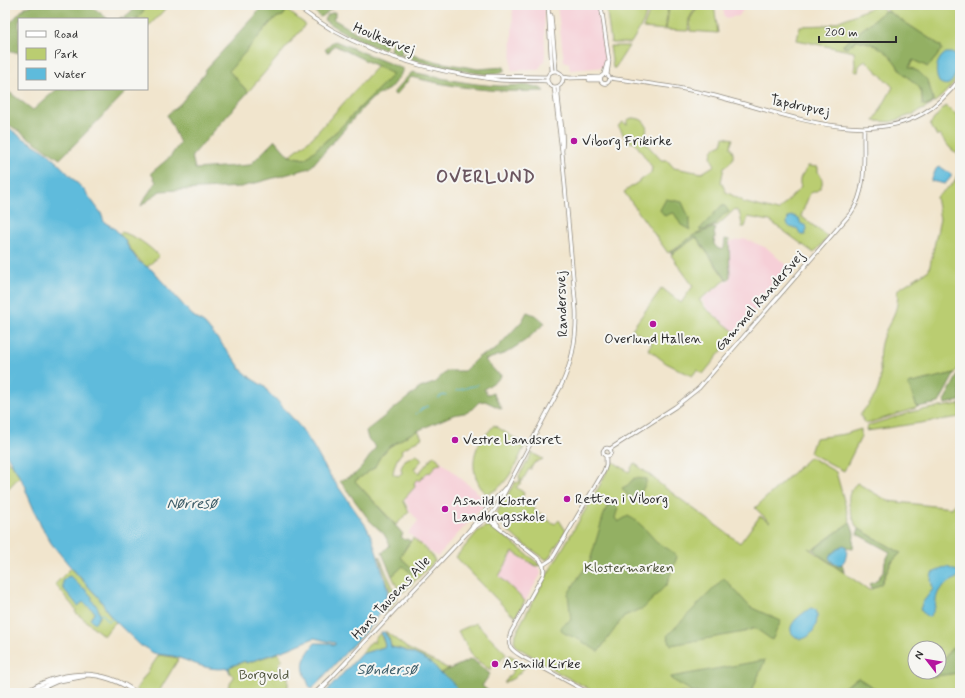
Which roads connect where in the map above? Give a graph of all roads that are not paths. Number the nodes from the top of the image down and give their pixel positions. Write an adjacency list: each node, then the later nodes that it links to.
1 (295, 5): 6 (street, Houlkærvej)
2 (549, 5): 4 (street)
3 (601, 5): 5 (street)
4 (554, 71): 6 (street); 7 (street)
5 (608, 77): 8 (street); 8 (street, Tapdrupvej); 11 (street, Tapdrupvej)
6 (547, 79): 10 (street)
7 (563, 79): 8 (street); 10 (street)
8 (600, 79)
9 (960, 79): 11 (street, Tapdrupvej)
10 (556, 87): 14 (street, Randersvej)
11 (864, 128): 12 (street, Gammel Randersvej)
12 (610, 449): 13 (street); 13 (street)
13 (606, 456): 22 (street)
14 (507, 487): 15 (street, Randersvej); 16 (street, Randersvej)
15 (495, 500): 16 (street); 17 (street, Randersvej)
16 (498, 505): 18 (street, Randersvej)
17 (483, 514): 19 (street); 21 (street, Hans Tausens Alle)
18 (491, 514): 19 (street, Hans Tausens Alle); 20 (street)
19 (486, 518): 20 (street); 21 (street, Hans Tausens Alle)
20 (502, 529): 22 (street)
21 (467, 533): 24 (street, Hans Tausens Alle)
22 (543, 565): 32 (street)
23 (92, 676): 27 (main road); 28 (main road); 29 (main road)
24 (331, 678): 30 (street, Hans Tausens Alle); 31 (street, Hans Tausens Alle)
25 (5, 690): 26 (street)
26 (7, 693)
27 (25, 693)
28 (31, 693)
29 (136, 693)
30 (315, 693)
31 (319, 693)
32 (589, 693)

